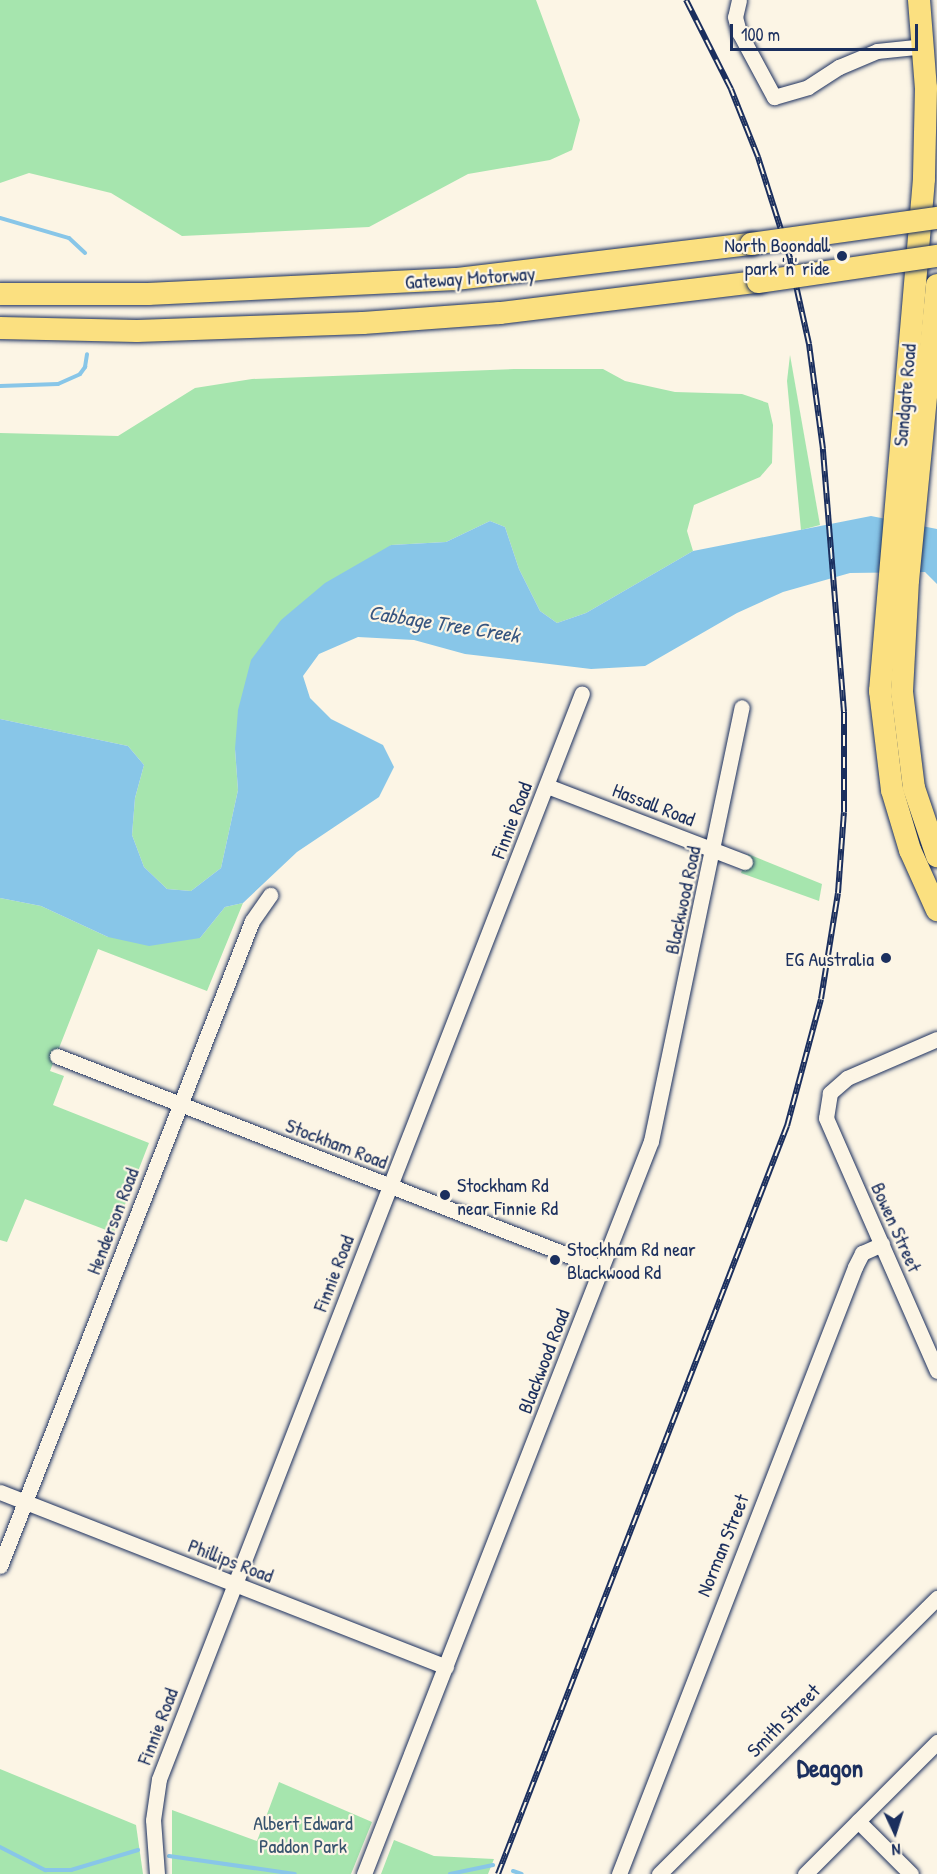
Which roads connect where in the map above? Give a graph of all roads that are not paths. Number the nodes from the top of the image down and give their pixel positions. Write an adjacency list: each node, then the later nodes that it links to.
1 (739, 0): 3 (street)
2 (919, 0): 3 (highway, Sandgate Road)
3 (925, 46): 9 (highway, Sandgate Road)
4 (937, 218): 7 (highway, Gateway Motorway, bridge)
5 (937, 256): 8 (highway, Gateway Motorway, bridge)
6 (937, 285): 9 (highway, Sandgate Road)
7 (0, 294)
8 (0, 328)
9 (906, 498): 13 (highway, Sandgate Road)
10 (582, 693): 12 (street, Finnie Road)
11 (742, 707): 14 (street, Blackwood Road)
12 (547, 786): 14 (street, Hassall Road); 22 (street, Finnie Road)
13 (903, 789): 15 (highway); 18 (highway)
14 (714, 850): 16 (street, Hassall Road); 24 (street, Blackwood Road)
15 (937, 856)
16 (745, 862)
17 (270, 895): 21 (street, Henderson Road)
18 (937, 910)
19 (937, 1039): 23 (street, Bowen Street)
20 (57, 1056): 21 (street, Stockham Road)
21 (180, 1104): 22 (street, Stockham Road); 27 (street, Henderson Road)
22 (390, 1186): 24 (street, Stockham Road); 29 (street, Finnie Road)
23 (882, 1244): 25 (street, Bowen Street); 36 (street, Norman Street)
24 (601, 1268): 31 (street, Blackwood Road)
25 (937, 1371)
26 (0, 1492): 27 (street, Phillips Road)
27 (25, 1502): 28 (street, Henderson Road); 29 (street, Phillips Road)
28 (0, 1566)
29 (234, 1584): 31 (street, Phillips Road); 34 (street, Finnie Road)
30 (937, 1598): 37 (street, Smith Street)
31 (446, 1667): 35 (street, Blackwood Road)
32 (937, 1742): 33 (street)
33 (858, 1821): 38 (street); 39 (street)
34 (157, 1874)
35 (364, 1874)
36 (619, 1874)
37 (659, 1874)
38 (805, 1874)
39 (911, 1874)

